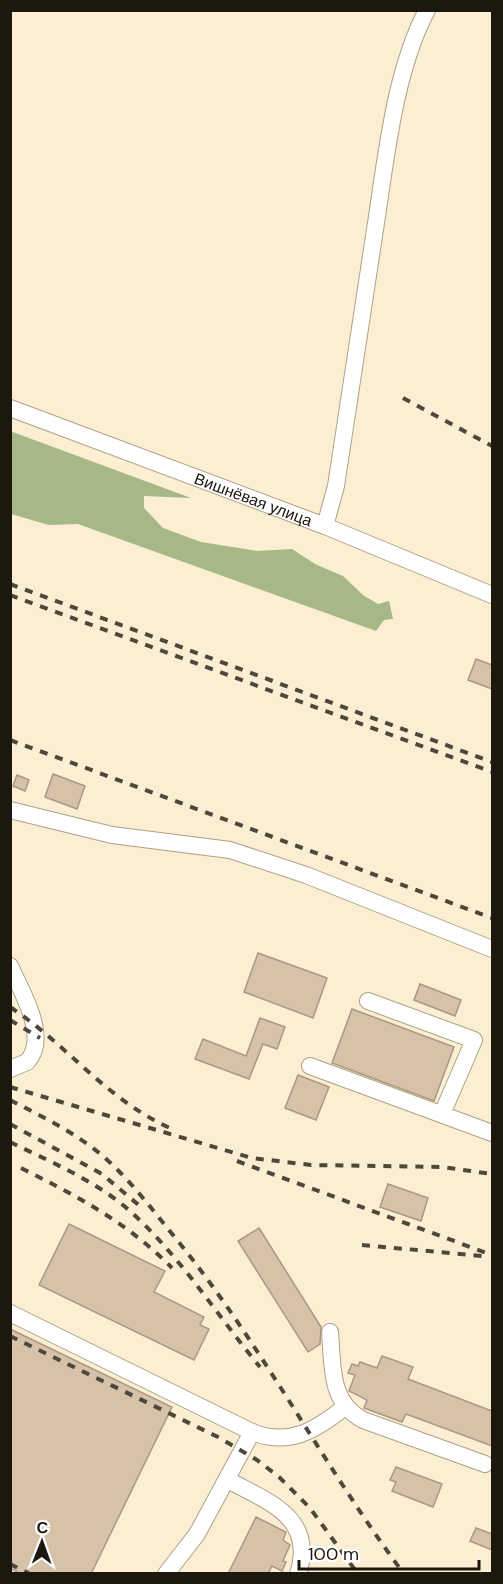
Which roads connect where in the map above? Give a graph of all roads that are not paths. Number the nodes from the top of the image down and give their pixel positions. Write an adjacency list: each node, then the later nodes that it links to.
1 (427, 10): 3 (street)
2 (10, 408): 3 (street, Вишнёвая улица)
3 (325, 526): 4 (street, Вишнёвая улица)
4 (492, 596)
5 (10, 810): 6 (street)
6 (492, 949)
7 (10, 966): 10 (street)
8 (368, 1001): 11 (street)
9 (310, 1066): 11 (street)
10 (10, 1069)
11 (442, 1114): 12 (street)
12 (492, 1133)
13 (10, 1313): 16 (street)
14 (330, 1332): 15 (street)
15 (345, 1407): 16 (street); 17 (street)
16 (252, 1432): 18 (street)
17 (485, 1464)
18 (228, 1480): 19 (street); 20 (street)
19 (166, 1574)
20 (298, 1574)

